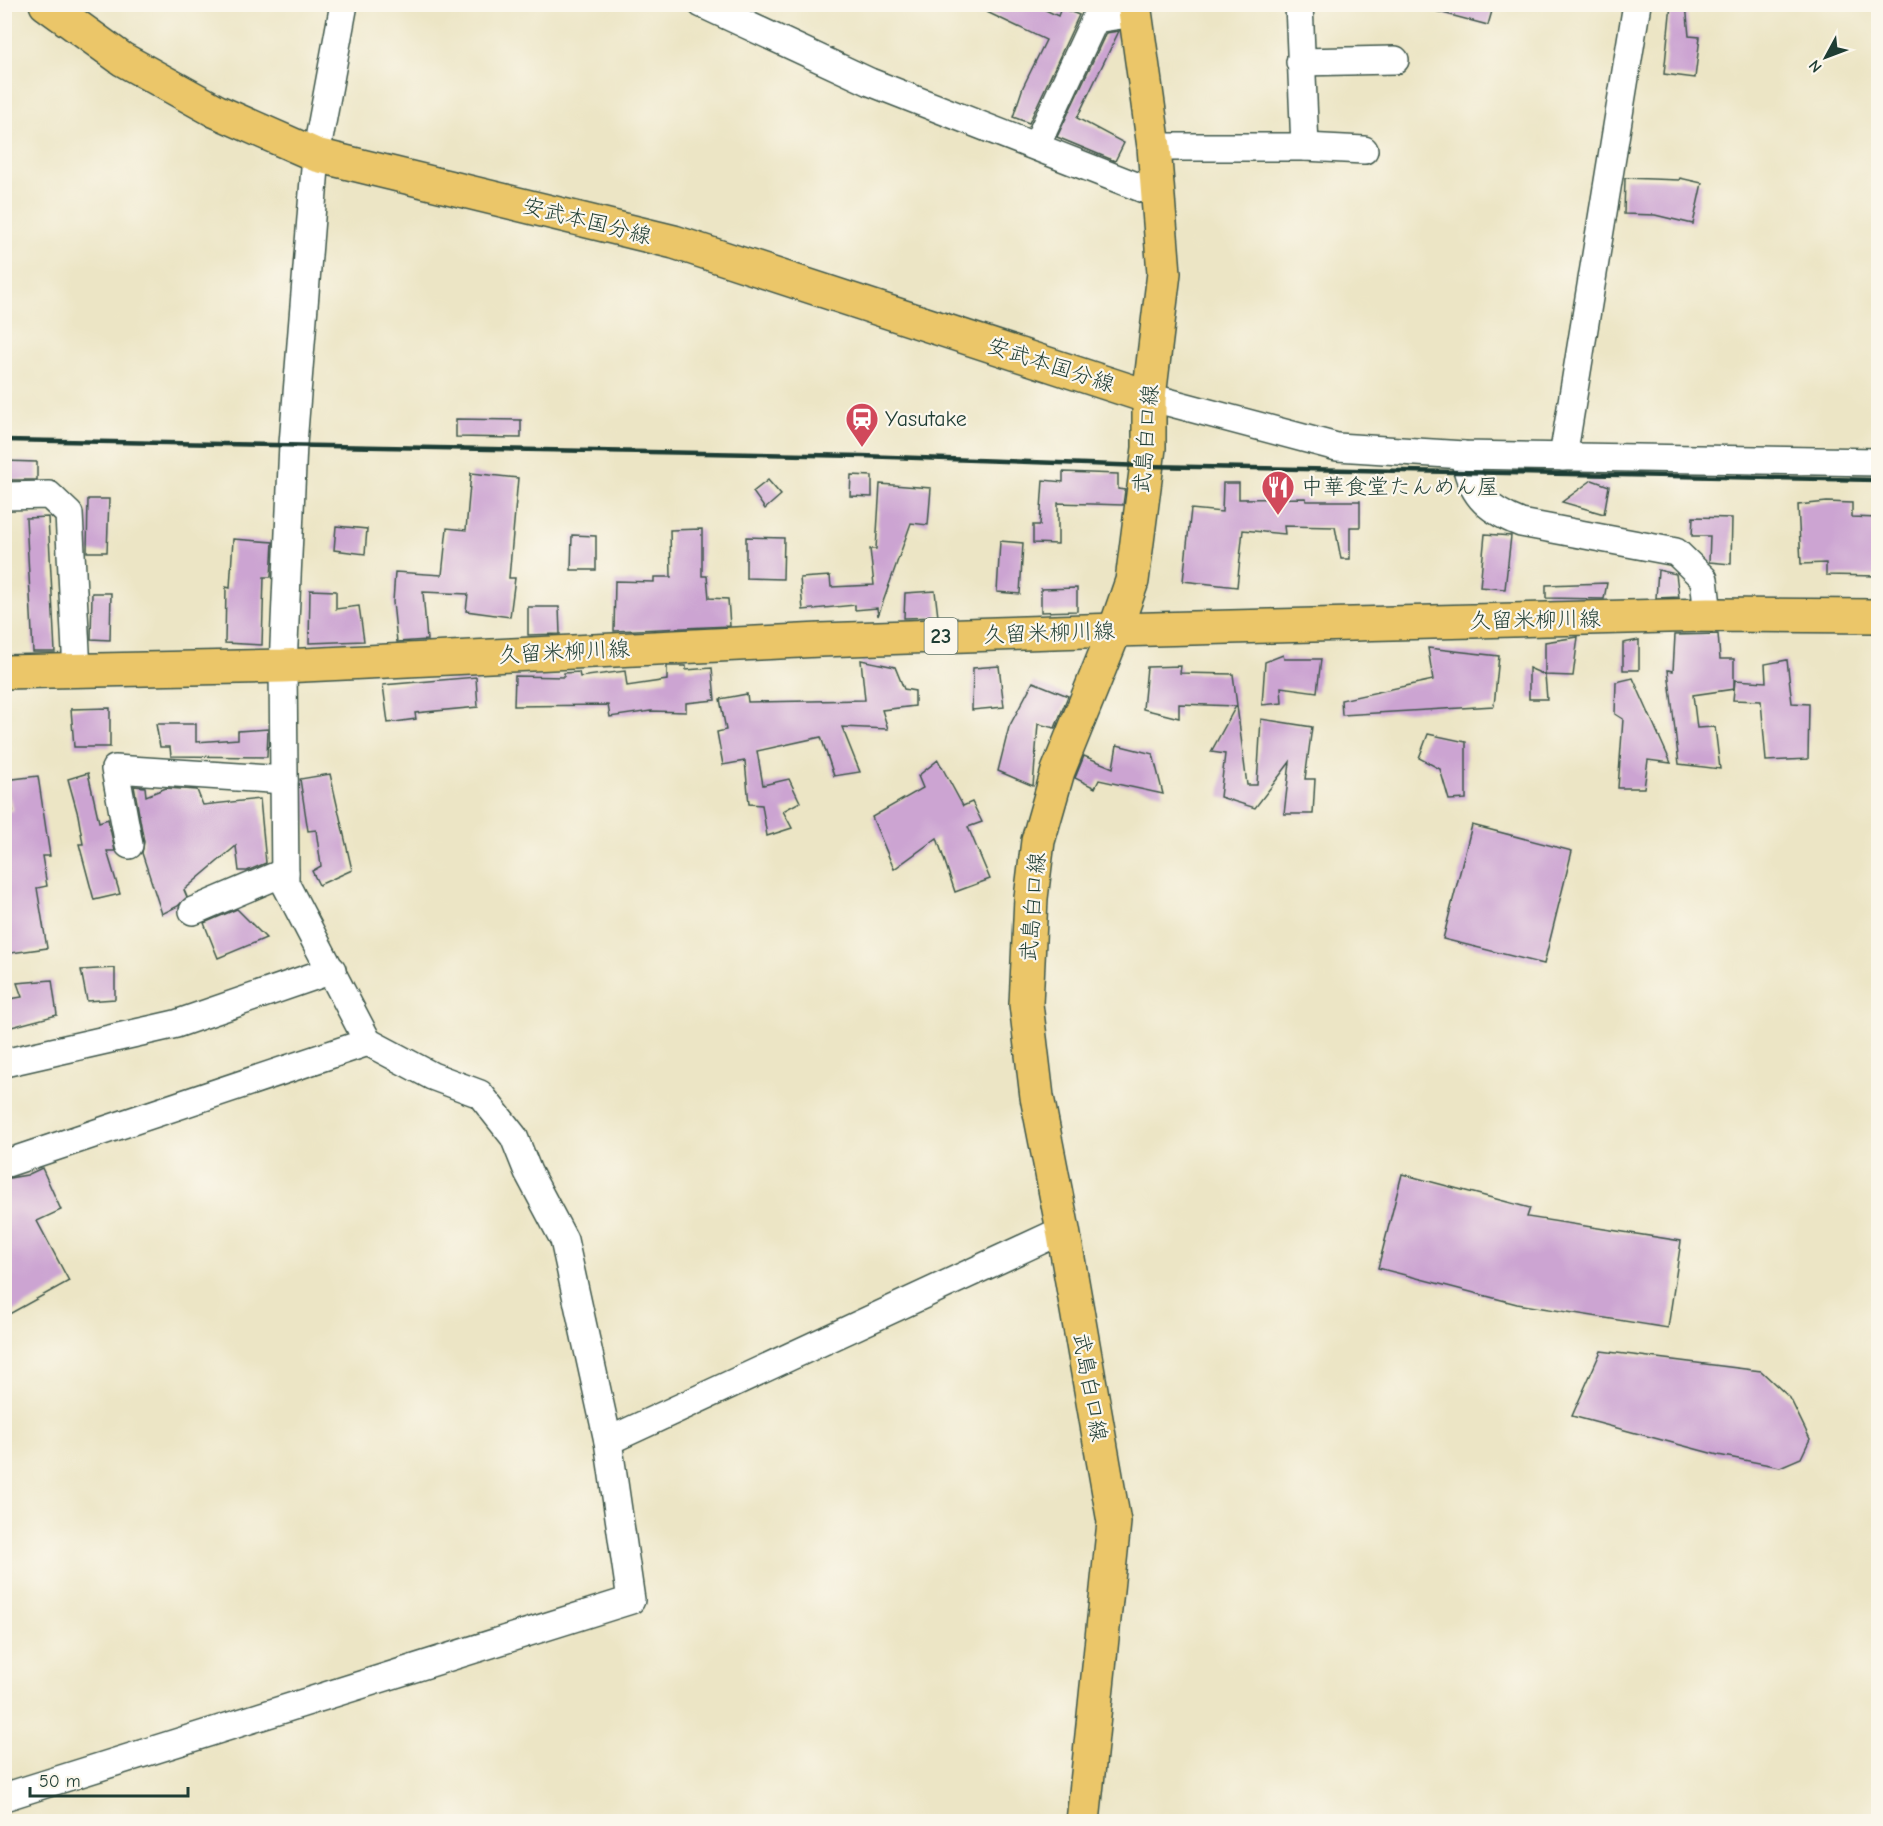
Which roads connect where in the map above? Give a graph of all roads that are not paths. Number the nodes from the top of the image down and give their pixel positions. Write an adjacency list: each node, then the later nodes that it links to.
1 (46, 4): 13 (main road, 安武本国分線)
2 (344, 4): 13 (street)
3 (702, 4): 9 (street)
4 (1299, 4): 8 (street)
5 (1637, 4): 17 (street)
6 (1135, 9): 9 (street); 10 (main road, 武島白口線)
7 (1395, 60): 8 (street)
8 (1300, 62): 11 (street)
9 (1036, 146): 14 (street)
10 (1154, 147): 11 (street); 14 (main road, 武島白口線)
11 (1305, 147): 12 (street)
12 (1364, 150)
13 (316, 155): 15 (main road, 安武本国分線); 23 (street)
14 (1159, 195): 15 (main road, 武島白口線)
15 (1149, 397): 16 (street); 22 (main road, 武島白口線)
16 (1464, 455): 17 (street); 20 (street)
17 (1563, 457): 18 (street)
18 (1878, 462)
19 (4, 496): 24 (street)
20 (1708, 615): 21 (main road, 久留米柳川線 / 23); 22 (main road, 久留米柳川線 / 23)
21 (1878, 616)
22 (1115, 630): 23 (main road, 久留米柳川線 / 23); 34 (main road, 武島白口線)
23 (283, 666): 24 (main road, 久留米柳川線 / 23); 26 (street)
24 (77, 670): 25 (main road, 久留米柳川線 / 23)
25 (4, 672)
26 (284, 780): 27 (street); 28 (street)
27 (129, 845)
28 (285, 872): 29 (street); 30 (street)
29 (193, 911)
30 (332, 970): 31 (street); 32 (street)
31 (368, 1042): 33 (street); 35 (street)
32 (4, 1063)
33 (4, 1164)
34 (1063, 1230): 35 (street); 37 (main road, 武島白口線)
35 (608, 1441): 36 (street)
36 (4, 1797)
37 (1083, 1821)

